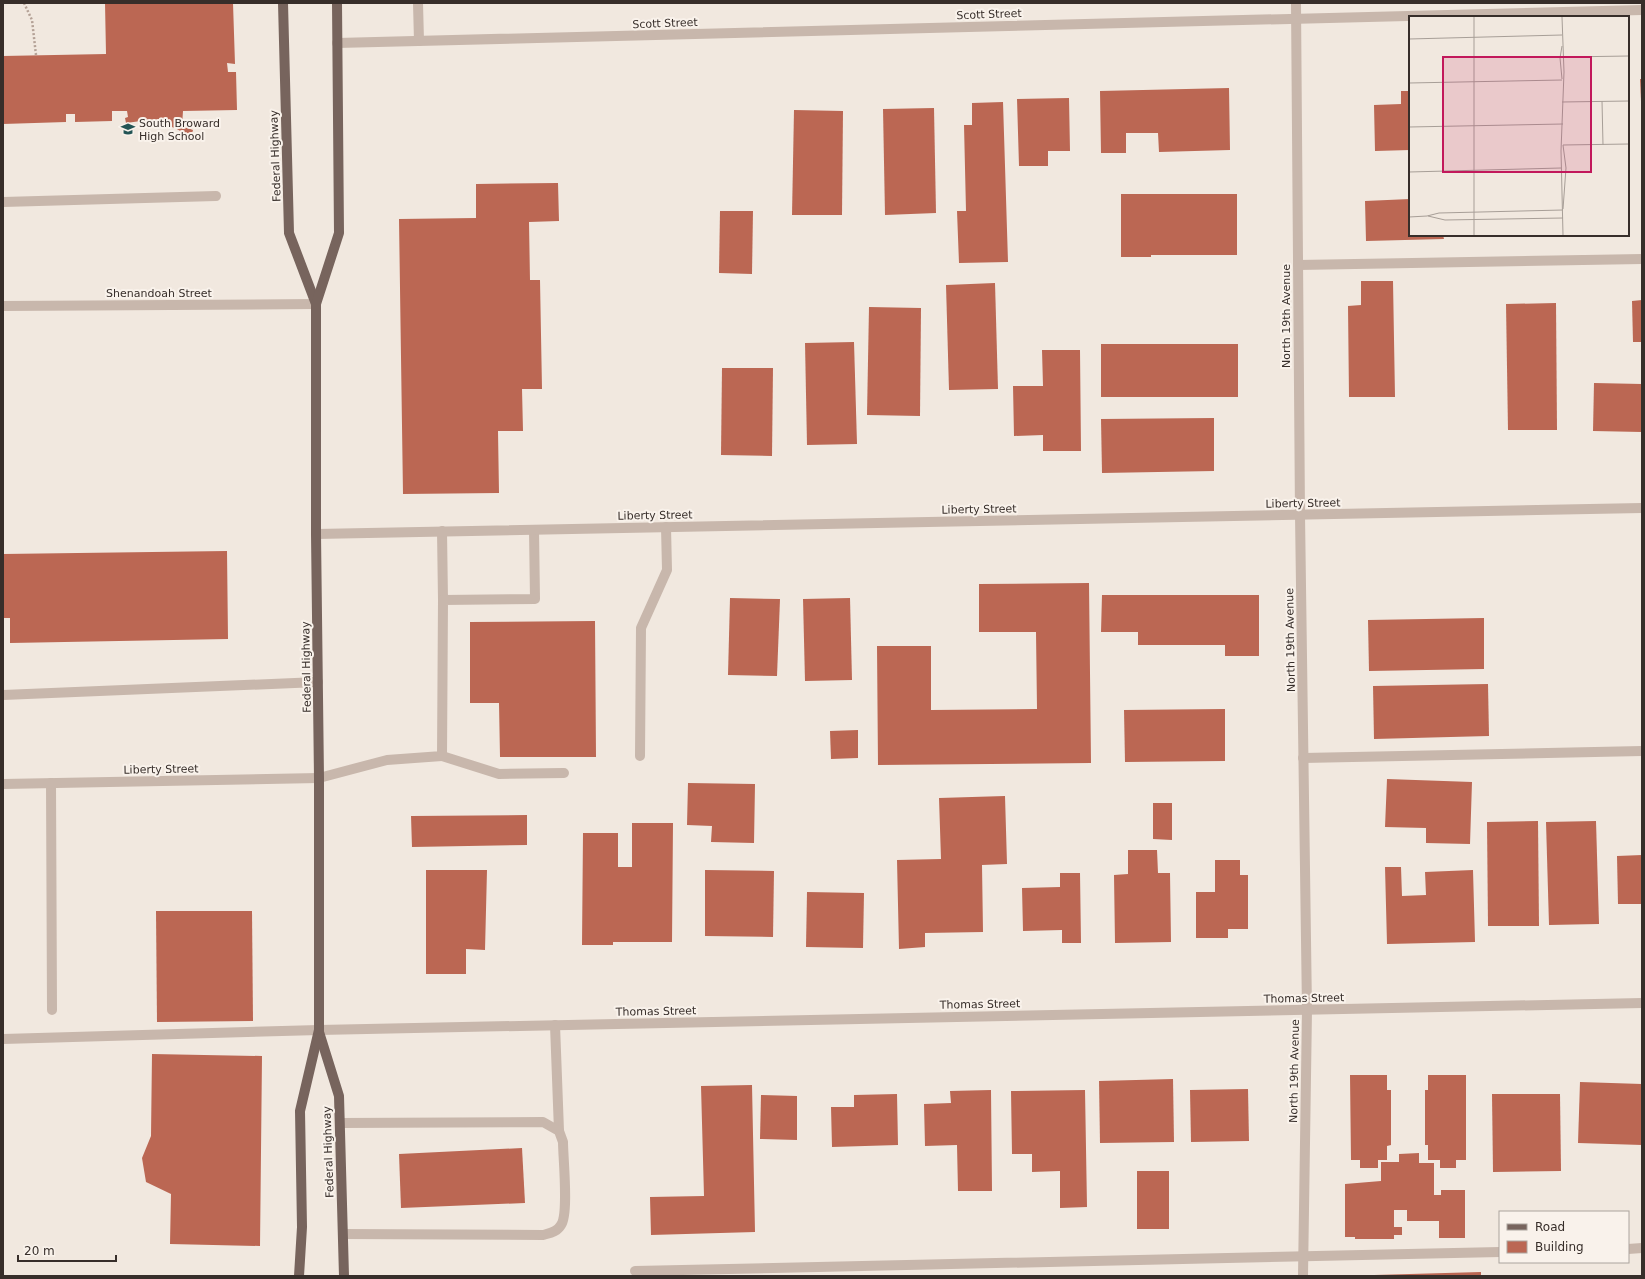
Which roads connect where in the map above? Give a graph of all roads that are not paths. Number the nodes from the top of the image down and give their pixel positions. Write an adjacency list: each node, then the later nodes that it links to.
1 (283, 3): 13 (main road, Federal Highway)
2 (337, 3): 8 (main road, Federal Highway)
3 (418, 3): 7 (street)
4 (1296, 3): 6 (street, North 19th Avenue)
5 (1642, 10): 6 (street, Scott Street)
6 (1296, 18): 7 (street, Scott Street); 12 (street, North 19th Avenue)
7 (419, 41): 8 (street, Scott Street)
8 (337, 44): 13 (main road, Federal Highway)
9 (216, 196): 10 (street)
10 (3, 202)
11 (1642, 258): 12 (street)
12 (1298, 265): 16 (street, North 19th Avenue)
13 (316, 304): 14 (street, Shenandoah Street); 20 (main road, Federal Highway)
14 (3, 306)
15 (1642, 508): 16 (street, Liberty Street)
16 (1300, 515): 17 (street, Liberty Street); 27 (street, North 19th Avenue)
17 (666, 527): 18 (street, Liberty Street); 26 (street)
18 (534, 530): 19 (street, Liberty Street); 21 (street)
19 (442, 531): 20 (street, Liberty Street); 21 (street)
20 (316, 534): 22 (main road, Federal Highway)
21 (443, 600): 25 (street)
22 (318, 682): 23 (street); 29 (main road, Federal Highway)
23 (3, 695)
24 (1642, 751): 27 (street)
25 (442, 756): 28 (street); 29 (street, Liberty Street)
26 (640, 756)
27 (1303, 758): 34 (street, North 19th Avenue)
28 (564, 773)
29 (319, 778): 30 (street, Liberty Street); 36 (main road, Federal Highway)
30 (51, 783): 31 (street, Liberty Street); 33 (street)
31 (3, 784)
32 (1642, 1002): 34 (street, Thomas Street)
33 (52, 1010)
34 (1307, 1010): 35 (street, Thomas Street); 44 (street, North 19th Avenue)
35 (555, 1025): 36 (street, Thomas Street); 39 (street)
36 (319, 1030): 37 (street, Thomas Street); 38 (main road, Federal Highway); 46 (main road, Federal Highway)
37 (3, 1038)
38 (340, 1123): 39 (street); 40 (main road, Federal Highway)
39 (559, 1131): 40 (street)
40 (343, 1234): 47 (main road, Federal Highway)
41 (1642, 1248): 42 (street)
42 (1629, 1249)
43 (1499, 1252): 44 (street)
44 (1303, 1256): 45 (street); 48 (street, North 19th Avenue)
45 (635, 1271)
46 (299, 1276)
47 (344, 1276)
48 (1303, 1276)

